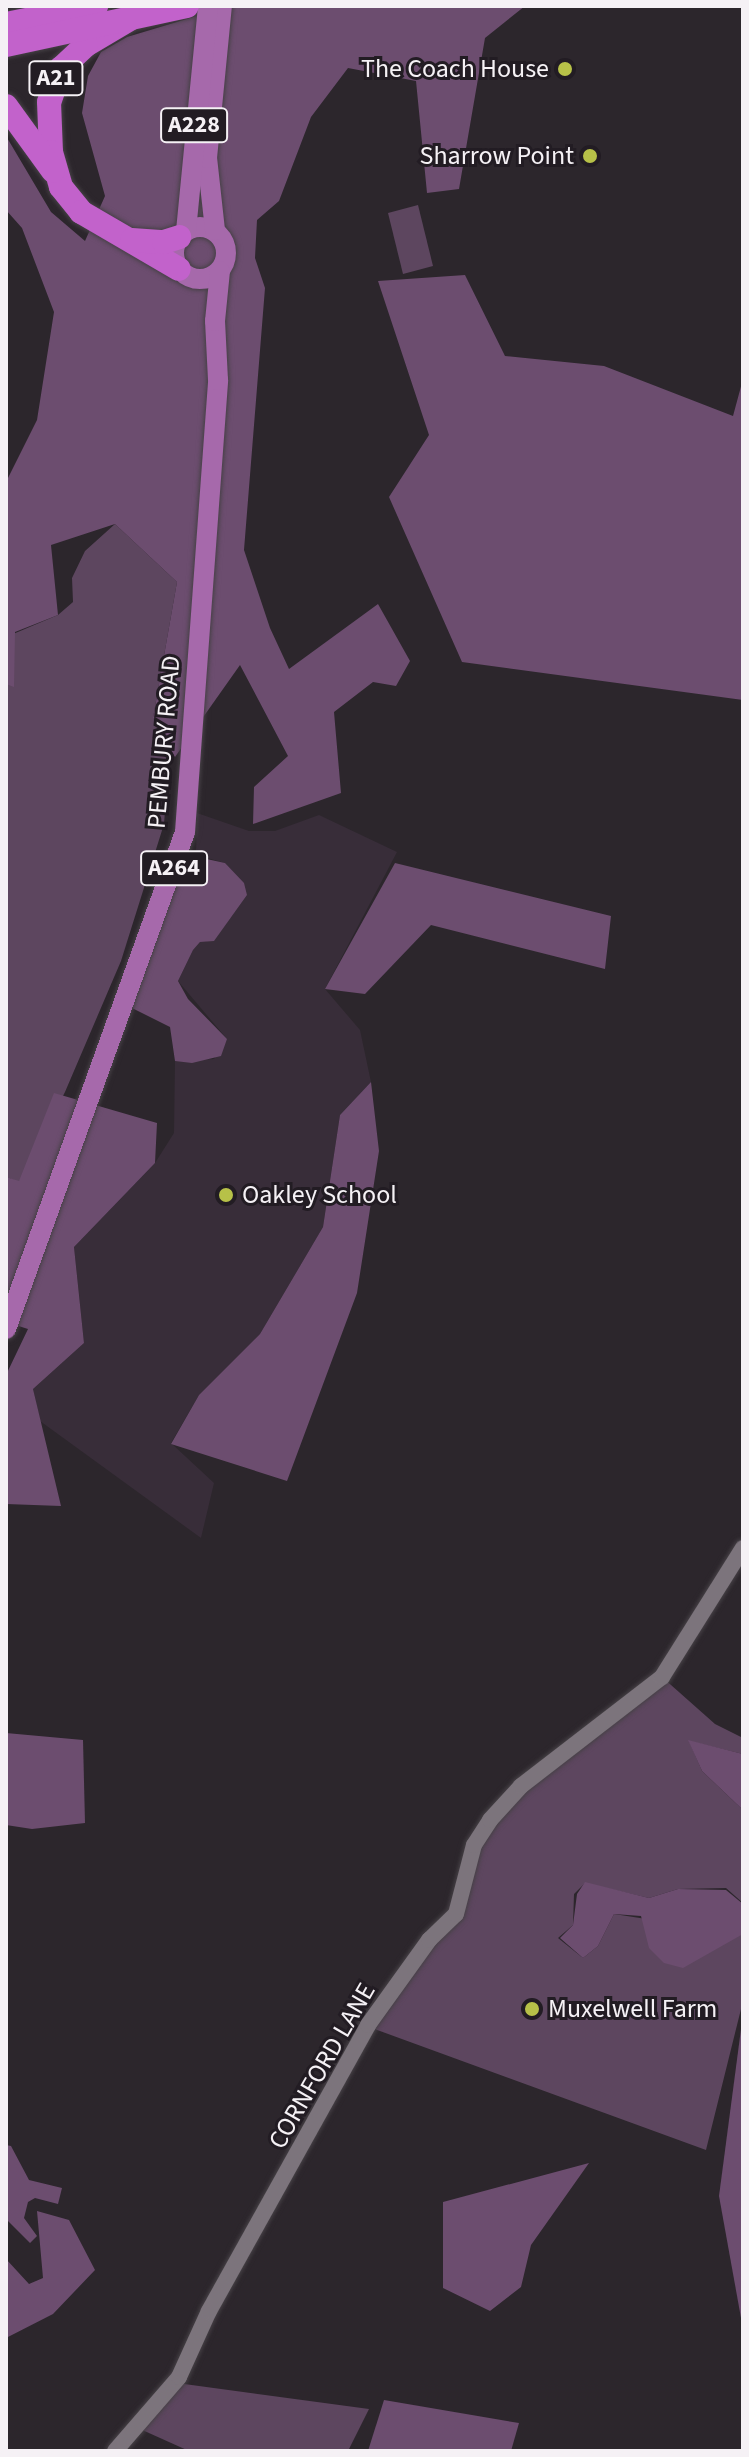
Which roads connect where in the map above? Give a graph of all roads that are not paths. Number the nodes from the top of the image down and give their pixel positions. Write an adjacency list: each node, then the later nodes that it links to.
1 (96, 6): 4 (highway, A21)
2 (209, 12): 3 (highway, A21); 8 (main road, A228); 9 (main road, A228)
3 (130, 19): 5 (highway, A21); 7 (highway, A21)
4 (6, 24)
5 (6, 45)
6 (6, 106): 7 (highway, A21)
7 (55, 173): 10 (highway, A21)
8 (215, 230): 9 (main road); 11 (main road)
9 (182, 234): 10 (highway, A21); 12 (main road)
10 (122, 239): 12 (highway, A21)
11 (220, 271): 12 (main road); 13 (main road, PEMBURY ROAD / A264)
12 (186, 274): 13 (main road, PEMBURY ROAD / A264)
13 (215, 321): 14 (main road, PEMBURY ROAD / A264)
14 (6, 1329)
15 (743, 1548): 16 (street, CORNFORD LANE)
16 (115, 2451)

